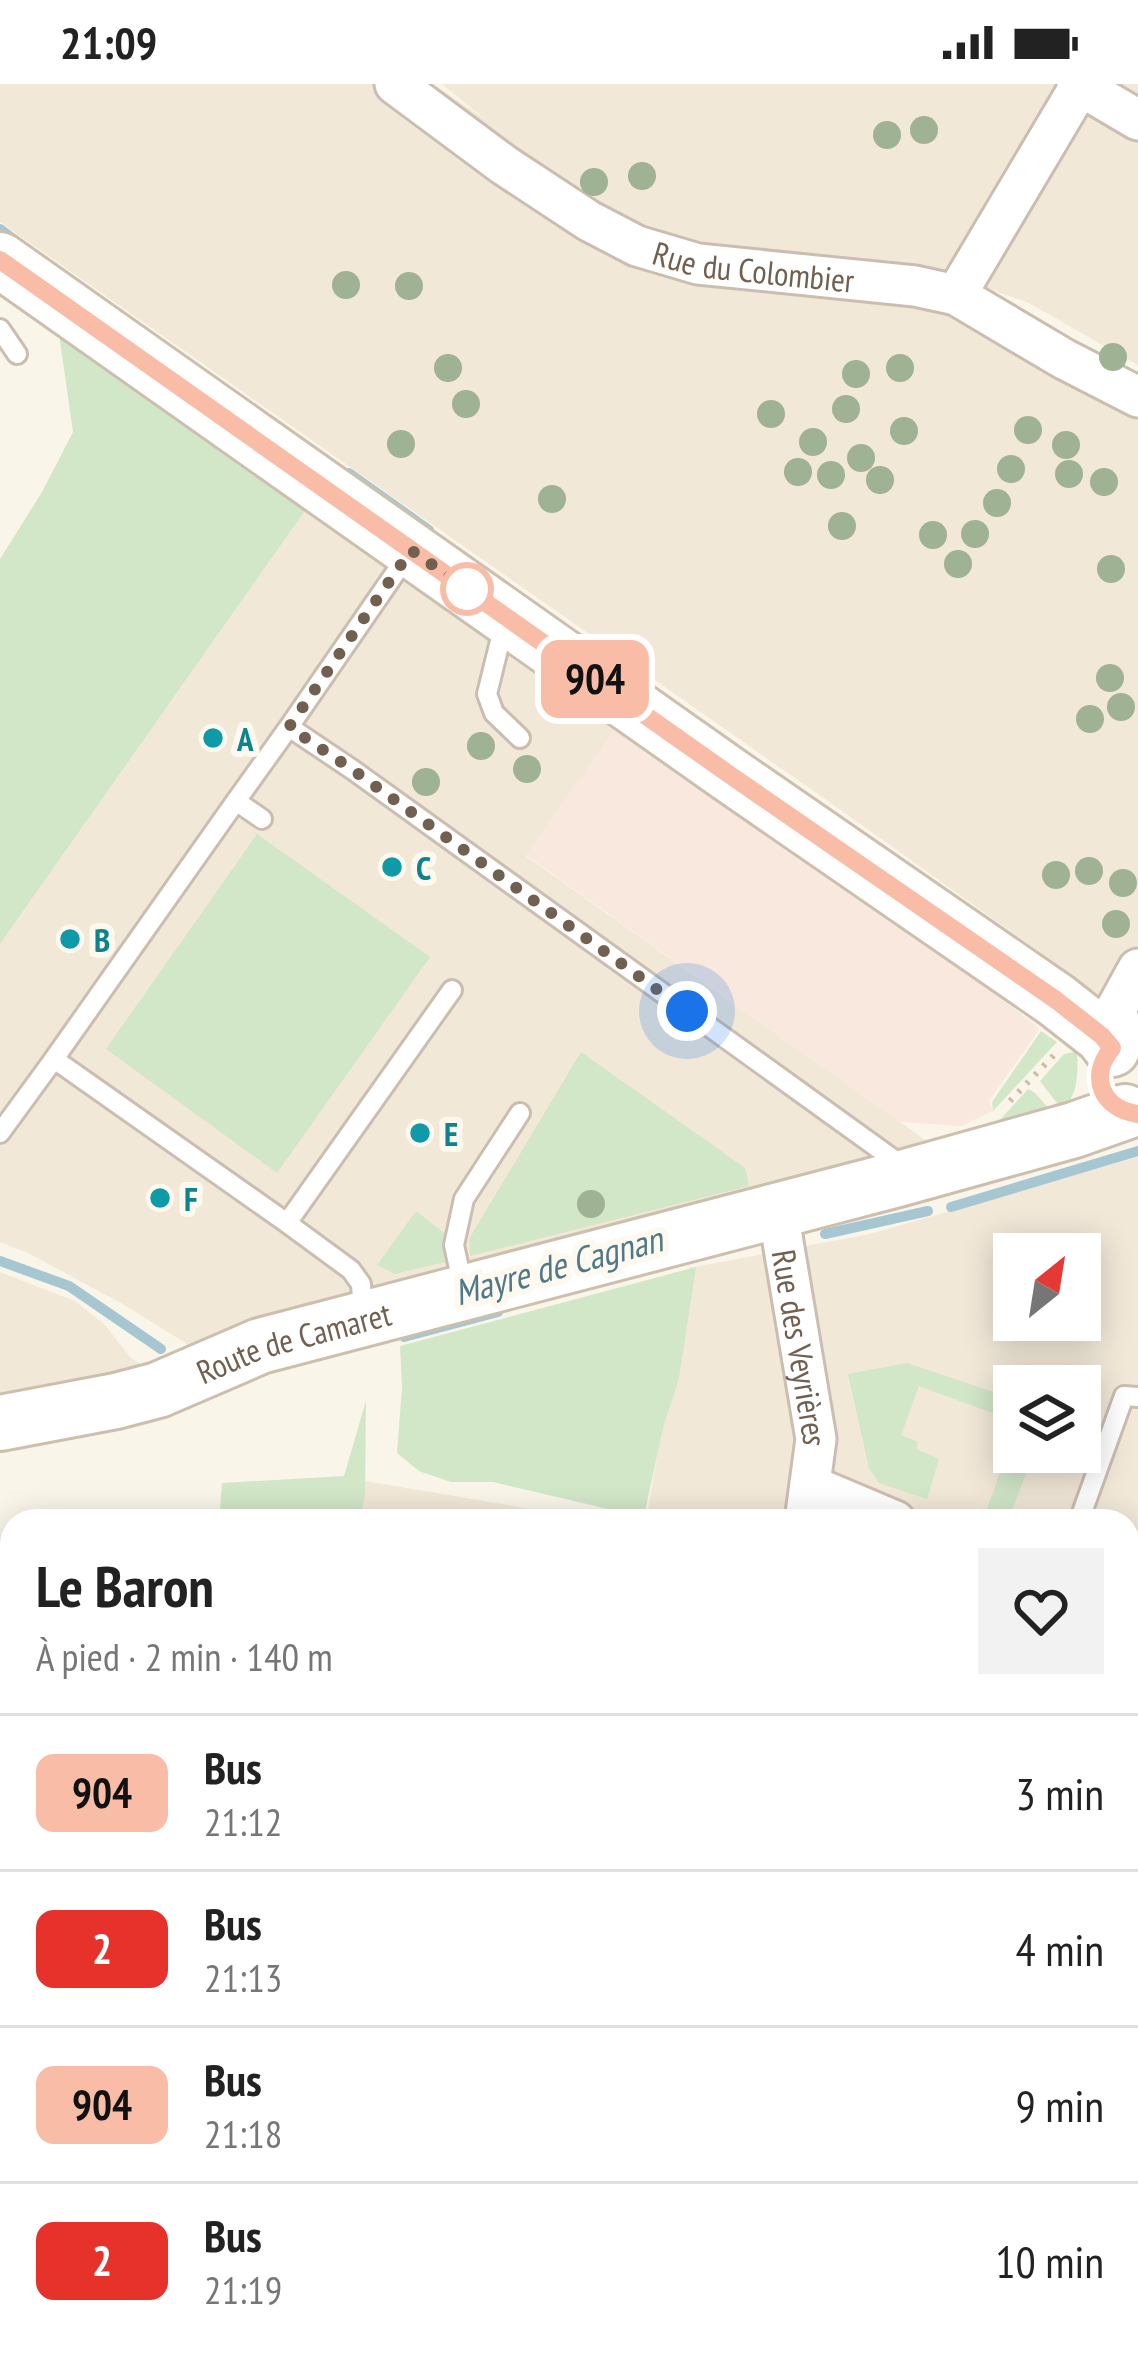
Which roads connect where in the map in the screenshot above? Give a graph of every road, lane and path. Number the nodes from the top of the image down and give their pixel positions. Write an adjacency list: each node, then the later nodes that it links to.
1 (395, 84): 5 (street, Rue du Colombier)
2 (1078, 85): 3 (street); 5 (street)
3 (1138, 120)
4 (0, 260): 9 (main road)
5 (956, 296): 8 (street, Rue du Colombier)
6 (0, 329): 7 (lane)
7 (17, 354)
8 (1138, 397)
9 (411, 550): 10 (main road); 11 (lane)
10 (506, 616): 12 (lane); 18 (main road)
11 (289, 727): 13 (lane); 22 (lane)
12 (520, 738)
13 (236, 801): 14 (lane); 17 (lane)
14 (262, 819)
15 (1138, 969): 18 (street)
16 (452, 990): 24 (lane)
17 (54, 1059): 21 (lane); 24 (lane)
18 (1114, 1068): 19 (path); 22 (main road, Route de Camaret)
19 (1010, 1100)
20 (520, 1113): 25 (lane)
21 (0, 1132)
22 (898, 1179): 23 (main road, Route de Camaret)
23 (778, 1212): 25 (main road, Route de Camaret); 29 (street, Rue des Veyrières)
24 (287, 1223): 26 (lane)
25 (465, 1293): 26 (main road, Route de Camaret)
26 (364, 1319): 28 (main road, Route de Camaret)
27 (1138, 1397): 30 (lane)
28 (0, 1423)
29 (808, 1504)
30 (1083, 1509)

